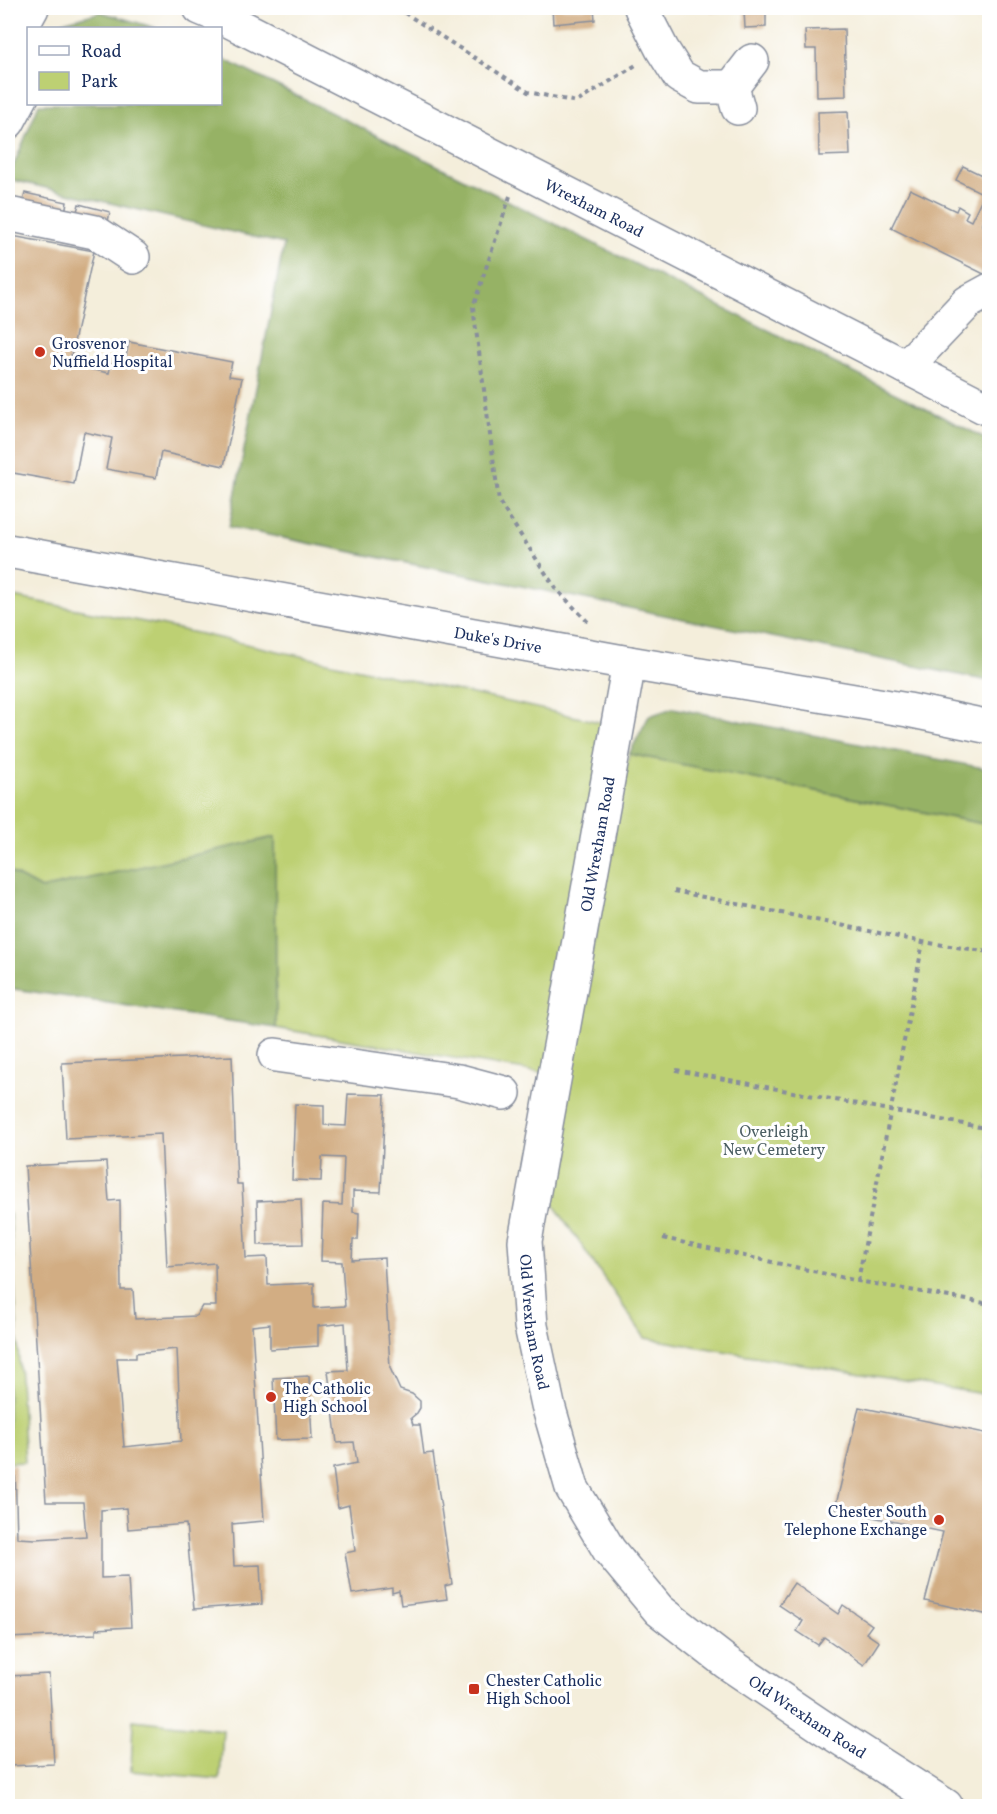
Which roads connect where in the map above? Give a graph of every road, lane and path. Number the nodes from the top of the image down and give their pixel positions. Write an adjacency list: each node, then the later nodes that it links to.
1 (200, 8): 8 (main road, Wrexham Road)
2 (397, 8): 5 (path)
3 (641, 8): 5 (main road)
4 (20, 22): 7 (main road)
5 (662, 49): 6 (main road)
6 (752, 61)
7 (8, 122)
8 (519, 168): 12 (main road, Wrexham Road); 15 (path)
9 (8, 214): 10 (main road)
10 (133, 257)
11 (990, 291): 12 (main road)
12 (906, 367): 13 (main road, Wrexham Road)
13 (990, 410)
14 (8, 551): 16 (main road, Duke's Drive)
15 (596, 630)
16 (629, 663): 17 (main road, Duke's Drive); 29 (main road, Old Wrexham Road)
17 (990, 727)
18 (674, 891): 19 (path)
19 (923, 942): 20 (path); 24 (path)
20 (990, 952)
21 (275, 1055): 23 (main road)
22 (676, 1070): 24 (path)
23 (504, 1093)
24 (892, 1110): 25 (path); 27 (path)
25 (990, 1129)
26 (663, 1238): 27 (path)
27 (858, 1281): 28 (path)
28 (990, 1304)
29 (946, 1806)

